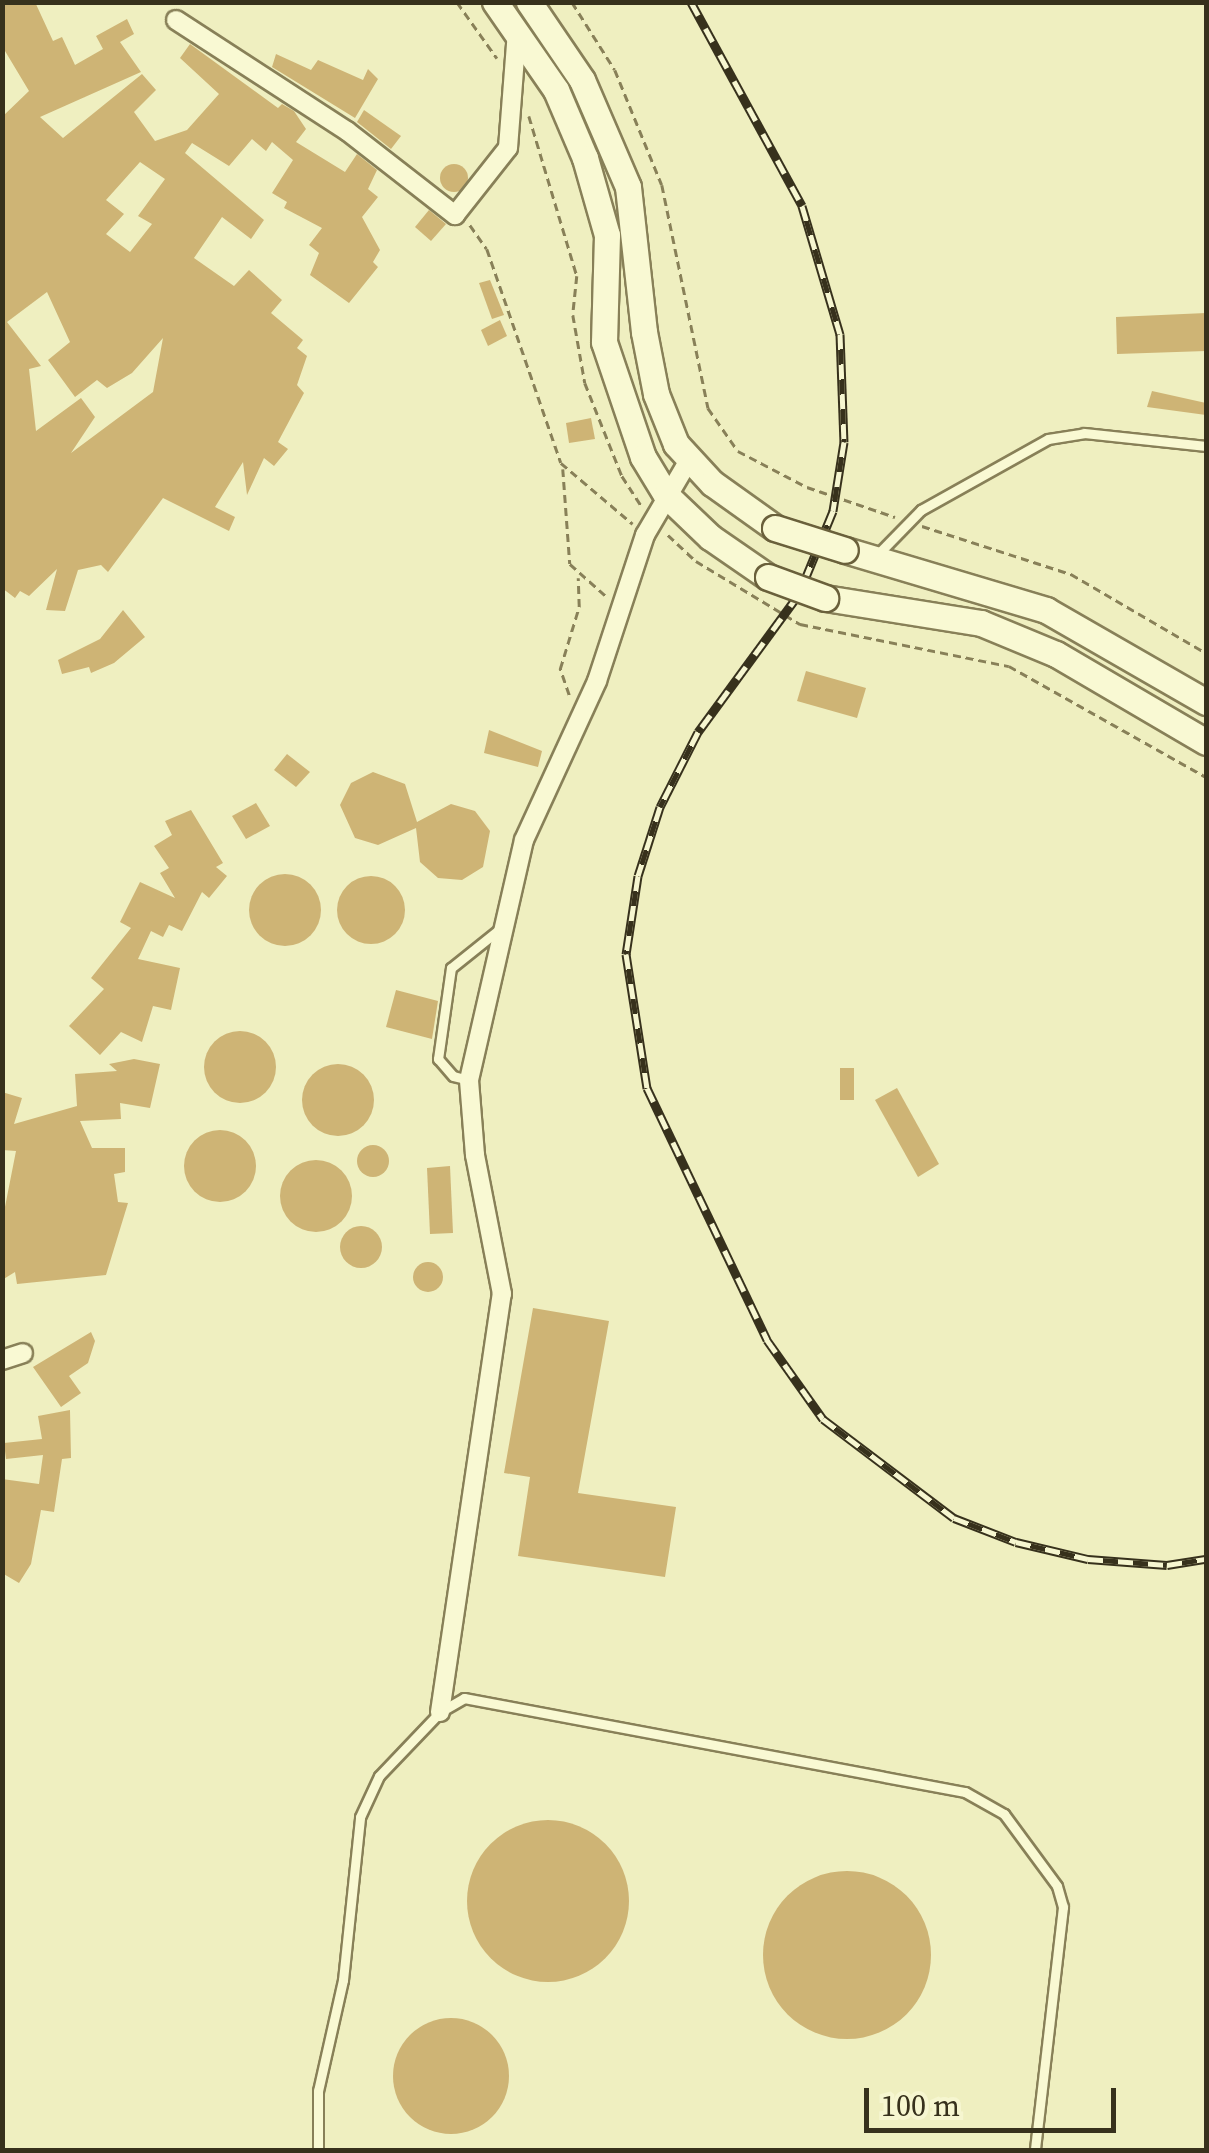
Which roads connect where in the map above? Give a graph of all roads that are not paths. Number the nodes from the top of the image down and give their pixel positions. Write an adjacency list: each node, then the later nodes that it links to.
1 (495, 2): 4 (main road)
2 (529, 2): 6 (main road)
3 (176, 20): 4 (street)
4 (517, 30): 7 (main road)
5 (1206, 446): 8 (lane)
6 (689, 460): 7 (street); 8 (main road, bridge)
7 (666, 495): 10 (main road, bridge); 11 (street)
8 (874, 557): 9 (main road)
9 (1206, 702)
10 (1206, 742)
11 (503, 926): 12 (street); 12 (lane)
12 (469, 1080): 15 (street)
13 (22, 1353): 14 (street)
14 (2, 1360)
15 (440, 1712): 16 (lane); 17 (lane)
16 (318, 2150)
17 (1035, 2150)

